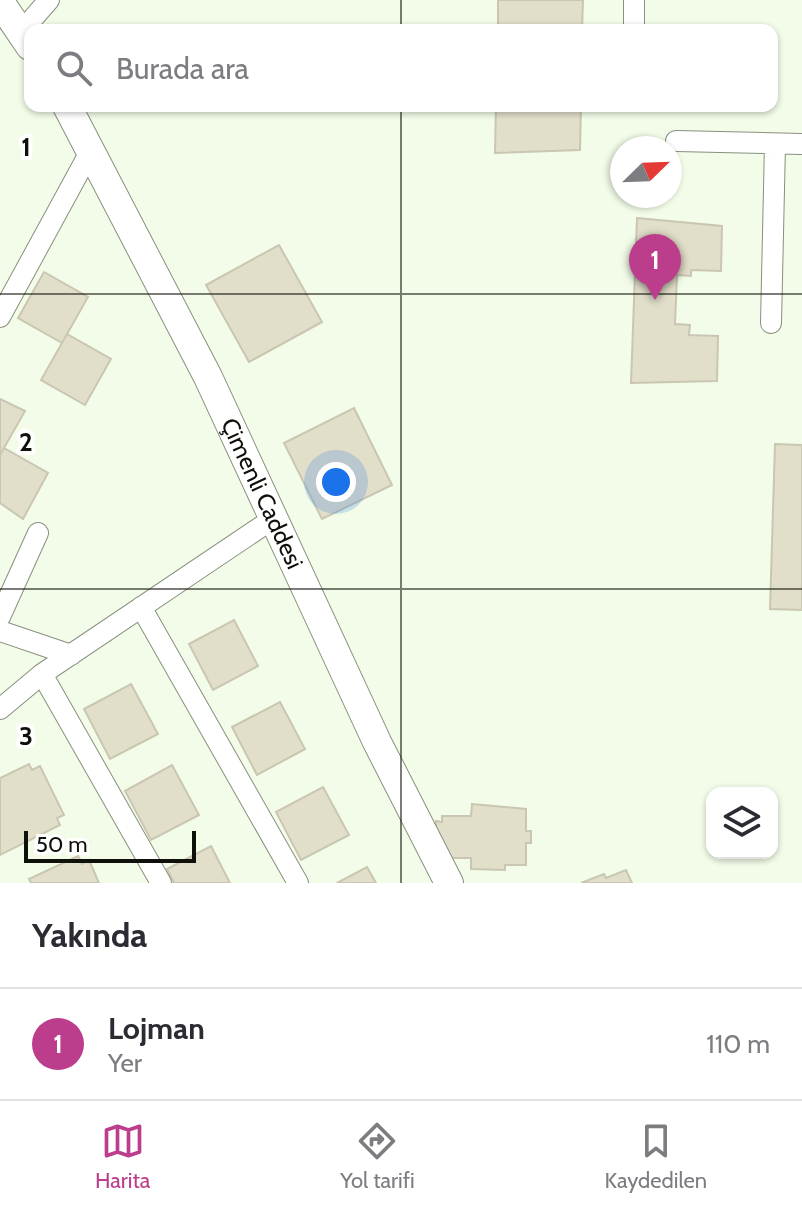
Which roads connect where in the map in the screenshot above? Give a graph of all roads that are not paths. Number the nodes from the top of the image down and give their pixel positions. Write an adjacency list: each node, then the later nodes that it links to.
1 (49, 0): 5 (street)
2 (634, 0): 6 (street)
3 (0, 2): 4 (street)
4 (26, 24)
5 (28, 24)
6 (634, 24)
7 (70, 112): 11 (street, Çimenli Caddesi)
8 (682, 141): 9 (street)
9 (775, 144): 10 (street); 13 (street)
10 (802, 144)
11 (91, 150): 12 (street); 14 (street, Çimenli Caddesi)
12 (0, 317)
13 (771, 323)
14 (274, 518): 16 (street); 24 (street, Çimenli Caddesi)
15 (38, 533): 17 (street)
16 (141, 607): 19 (street); 23 (street)
17 (0, 617)
18 (0, 631): 19 (street)
19 (71, 655): 20 (street)
20 (42, 674): 21 (street); 22 (street)
21 (0, 709)
22 (161, 883)
23 (298, 883)
24 (449, 883)

